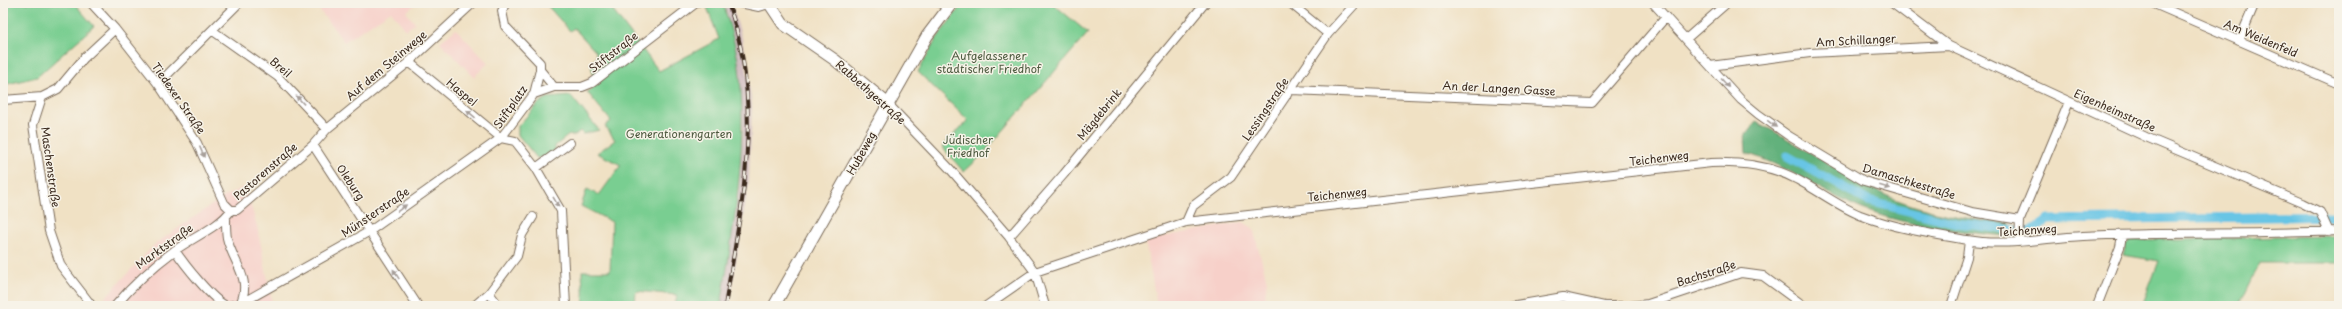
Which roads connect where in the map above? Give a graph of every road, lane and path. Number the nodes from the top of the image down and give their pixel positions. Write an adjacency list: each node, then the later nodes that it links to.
1 (103, 3): 16 (street)
2 (239, 3): 20 (street)
3 (473, 3): 25 (street, Auf dem Steinwege)
4 (507, 3): 27 (street)
5 (696, 3): 30 (street, Stiftstraße)
6 (740, 3): 15 (street)
7 (1204, 3): 51 (street, Mägdebrink)
8 (1290, 3): 21 (street)
9 (1356, 3): 21 (street, Lessingstraße)
10 (1653, 3): 18 (street, Damaschkestraße)
11 (1727, 3): 22 (street)
12 (1892, 3): 24 (street, Eigenheimstraße)
13 (2152, 3): 23 (street, Am Weidenfeld)
14 (2255, 3): 23 (street)
15 (769, 4): 36 (street, Rabbethgestraße)
16 (93, 5): 19 (street, Tiedexer Straße)
17 (946, 5): 36 (street, Hubeweg)
18 (1666, 17): 22 (street, Damaschkestraße); 31 (street, An der Langen Gasse)
19 (115, 29): 28 (street, Tiedexer Straße); 33 (street)
20 (213, 31): 28 (street); 37 (street, Breil, one-way to 20)
21 (1328, 34): 31 (street, Lessingstraße)
22 (1686, 39): 26 (street, Damaschkestraße)
23 (2239, 41): 29 (street, Am Weidenfeld)
24 (1949, 46): 26 (street, Am Schillanger); 35 (street, Eigenheimstraße)
25 (409, 62): 37 (street, Auf dem Steinwege); 38 (street, Haspel, one-way to 25)
26 (1710, 66): 45 (street, Damaschkestraße, one-way to 45)
27 (540, 70): 30 (street); 32 (street, Stiftplatz)
28 (158, 84): 42 (street, Tiedexer Straße, one-way to 42)
29 (2339, 84)
30 (554, 87): 32 (street, Stiftstraße)
31 (1292, 90): 46 (street, Lessingstraße)
32 (534, 94): 38 (street, Stiftplatz)
33 (42, 98): 34 (street); 59 (street, Maschenstraße)
34 (3, 100)
35 (2069, 102): 45 (street); 48 (street, Eigenheimstraße)
36 (888, 104): 51 (street, Rabbethgestraße); 66 (street, Hubeweg)
37 (327, 129): 40 (street, Auf dem Steinwege)
38 (501, 138): 41 (street, Stiftplatz); 47 (street, Münsterstraße, one-way to 38)
39 (570, 143): 41 (street)
40 (313, 145): 42 (street, Pastorenstraße); 47 (street, Oleburg)
41 (536, 168): 65 (street, Stiftplatz, one-way to 65)
42 (231, 210): 44 (street, Marktstraße)
43 (533, 217): 56 (street)
44 (226, 219): 54 (street, Marktstraße); 58 (street)
45 (2020, 221): 53 (street)
46 (1186, 222): 52 (street, Teichenweg); 55 (street, Teichenweg)
47 (370, 231): 58 (street, Münsterstraße); 62 (street, Oleburg, one-way to 47)
48 (2329, 231): 49 (street, Teichenweg); 50 (street, Teichenweg)
49 (2339, 231)
50 (2122, 235): 53 (street, Teichenweg); 74 (street)
51 (1009, 237): 55 (street, Rabbethgestraße)
52 (1969, 241): 53 (street, Teichenweg); 73 (street)
53 (2019, 242)
54 (175, 250): 60 (street, Marktstraße); 61 (street)
55 (1035, 272): 67 (street, Teichenweg); 68 (street, Rabbethgestraße)
56 (489, 293): 63 (street); 64 (street)
57 (1538, 304): 69 (street); 70 (street)
58 (241, 305): 61 (street)
59 (92, 306)
60 (114, 306)
61 (227, 306)
62 (418, 306)
63 (474, 306)
64 (499, 306)
65 (566, 306)
66 (774, 306)
67 (986, 306)
68 (1045, 306)
69 (1510, 306)
70 (1622, 306)
71 (1630, 306): 72 (street, Bachstraße)
72 (1804, 306)
73 (1951, 306)
74 (2097, 306)

